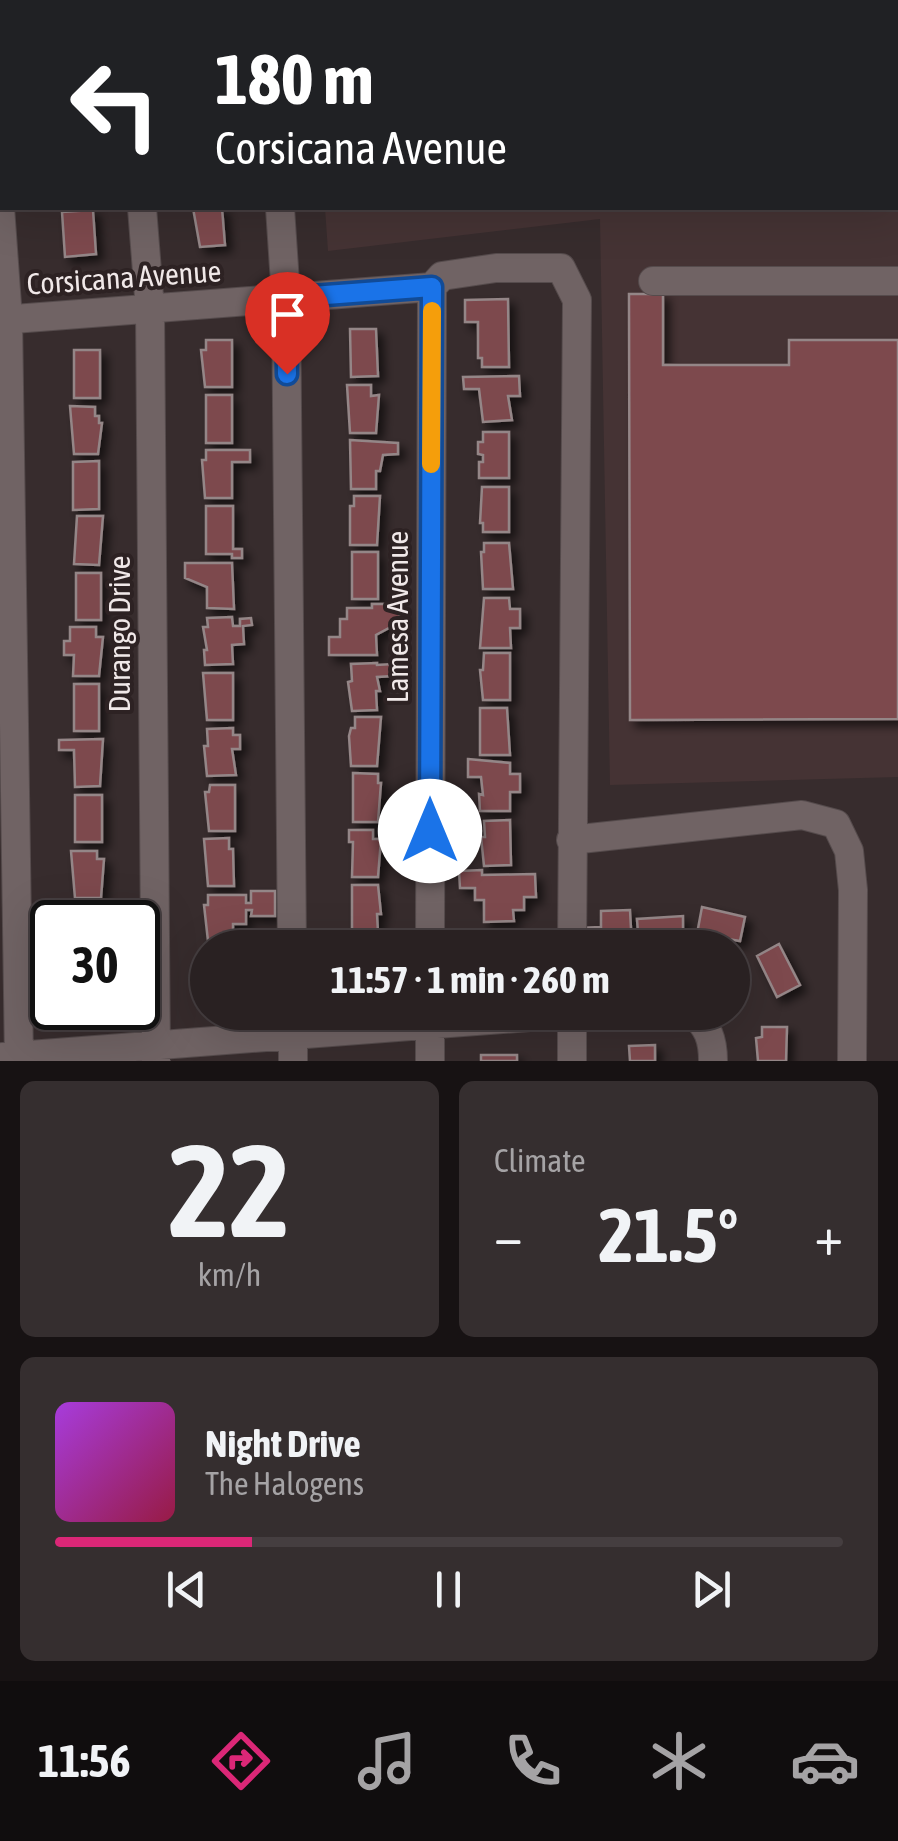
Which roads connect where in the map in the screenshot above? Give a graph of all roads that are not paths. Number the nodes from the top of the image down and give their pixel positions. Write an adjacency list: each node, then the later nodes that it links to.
1 (0, 210): 9 (street)
2 (142, 210): 8 (street, Durango Drive)
3 (280, 210): 7 (street)
4 (653, 281): 5 (street)
5 (898, 281)
6 (432, 287): 7 (street, Corsicana Avenue); 10 (street, Corsicana Avenue); 12 (street, Lamesa Avenue)
7 (286, 298): 8 (street, Corsicana Avenue); 11 (street)
8 (150, 309): 9 (street, Corsicana Avenue); 19 (street, Durango Drive)
9 (4, 319): 20 (street)
10 (571, 840): 13 (street); 24 (street)
11 (292, 930)
12 (430, 930)
13 (572, 930)
14 (346, 1030): 18 (street)
15 (430, 1030): 21 (street)
16 (577, 1030): 22 (street)
17 (708, 1030): 23 (street)
18 (293, 1037): 19 (street)
19 (156, 1054): 20 (street)
20 (13, 1058)
21 (430, 1061)
22 (572, 1061)
23 (713, 1061)
24 (852, 1061)

